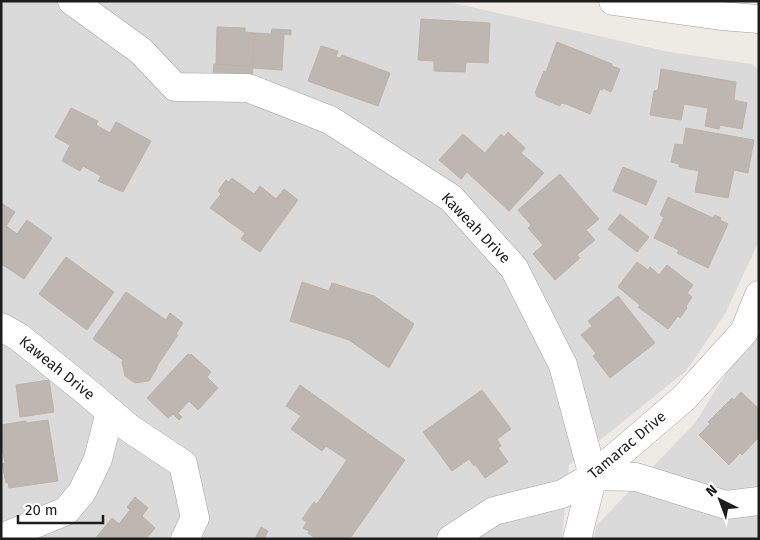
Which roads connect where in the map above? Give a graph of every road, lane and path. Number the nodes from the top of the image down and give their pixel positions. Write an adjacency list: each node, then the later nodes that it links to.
1 (72, 1): 8 (street, Kaweah Drive)
2 (613, 1): 3 (street)
3 (720, 9): 4 (street)
4 (759, 19)
5 (759, 295): 8 (street, Tamarac Drive)
6 (1, 327): 7 (street, Kaweah Drive)
7 (110, 412): 10 (street); 11 (street, Kaweah Drive)
8 (593, 476): 9 (street); 12 (street, Tamarac Drive); 13 (street)
9 (759, 501)
10 (1, 538)
11 (186, 539)
12 (451, 539)
13 (577, 539)

